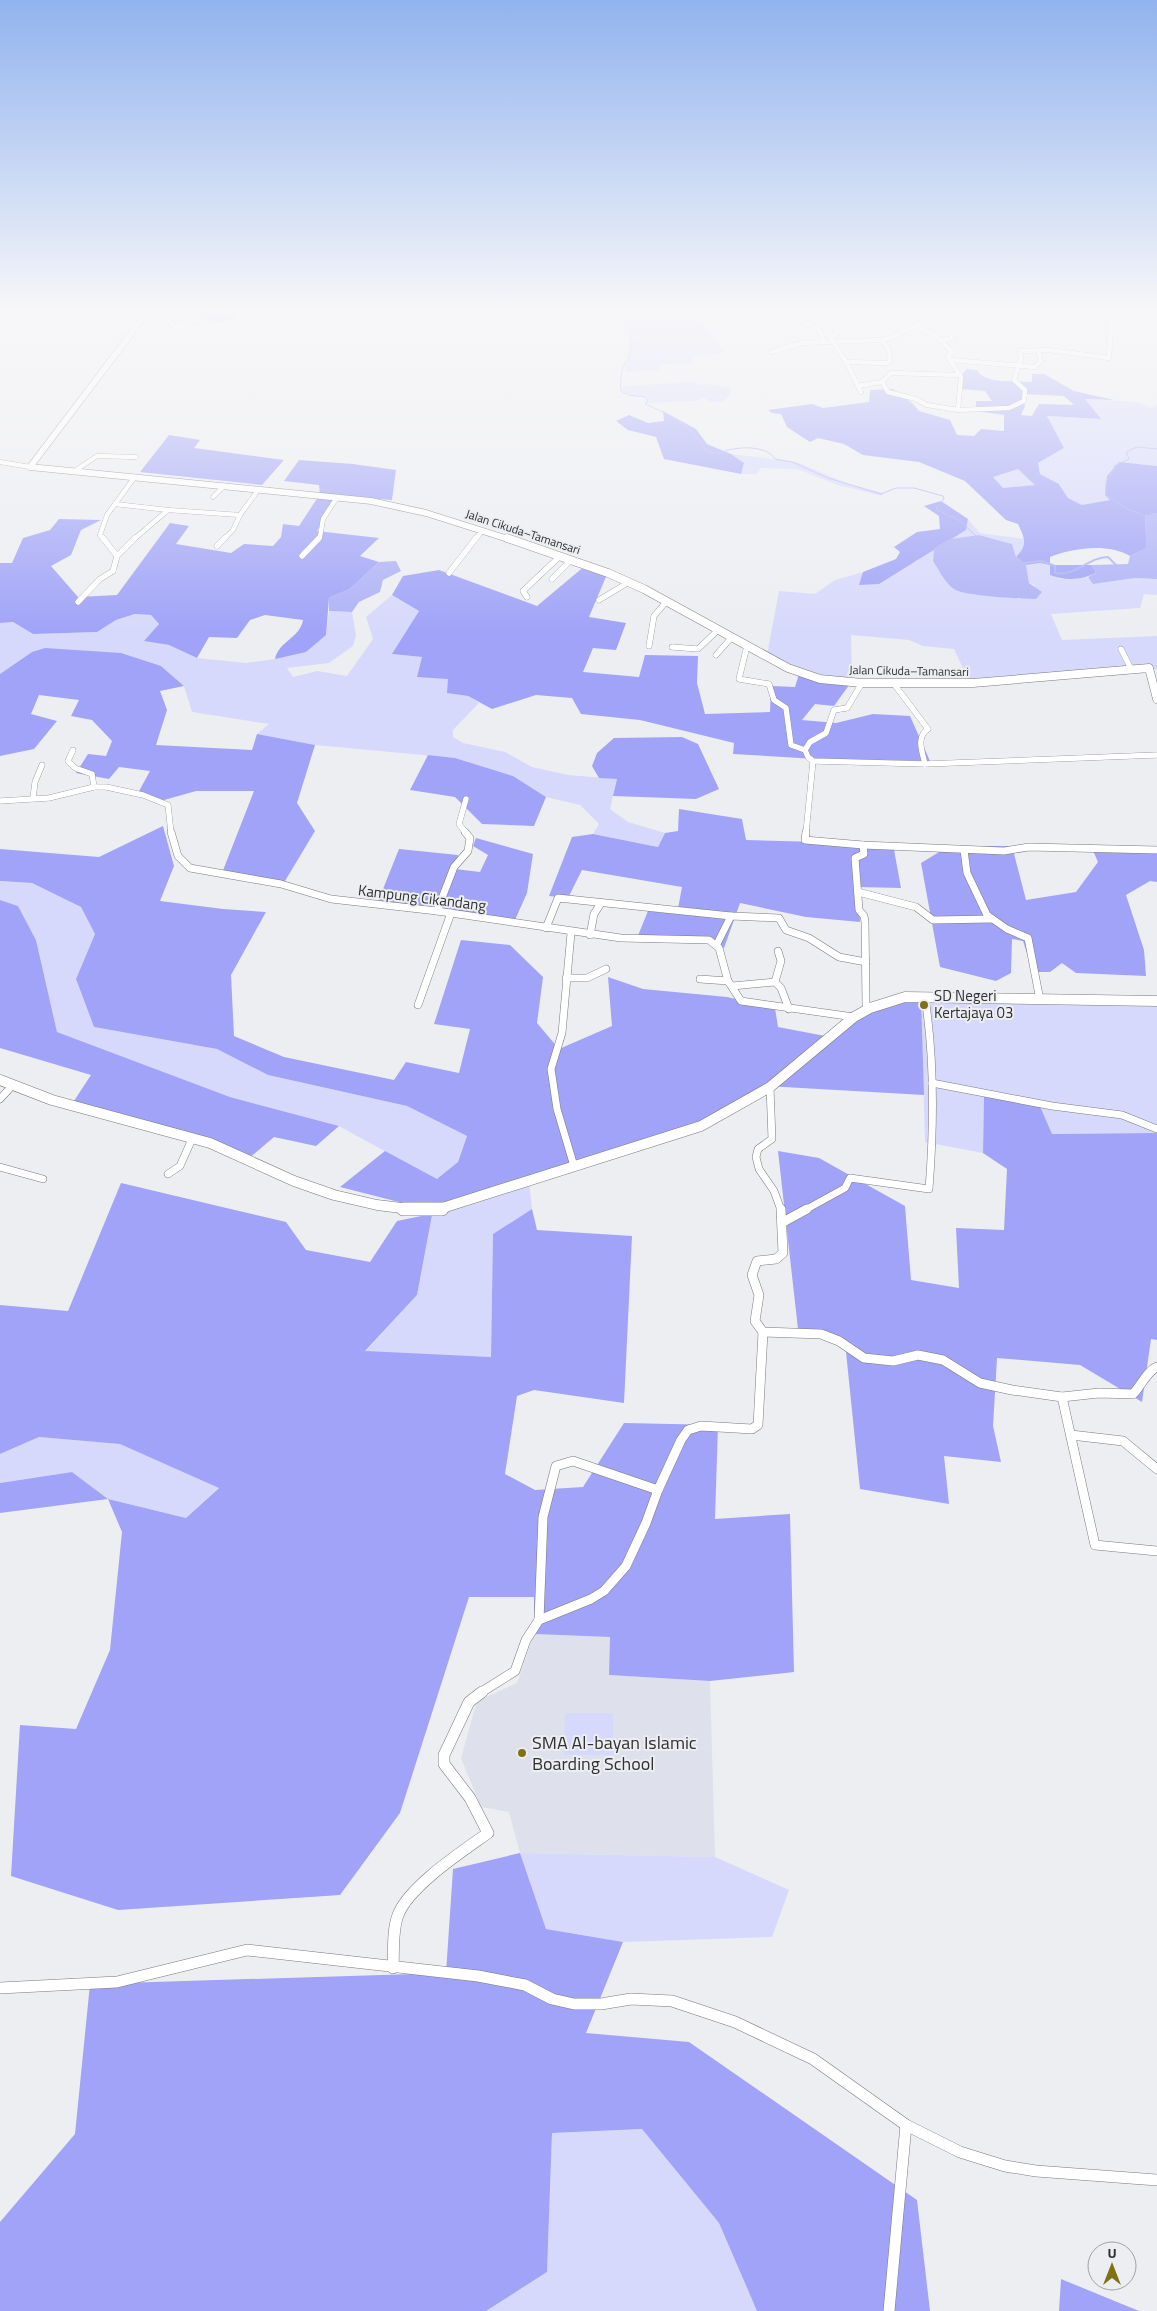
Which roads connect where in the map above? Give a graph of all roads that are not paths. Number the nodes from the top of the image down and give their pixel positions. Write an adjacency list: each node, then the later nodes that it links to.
1 (66, 418): 4 (street)
2 (136, 457): 5 (street)
3 (0, 462): 4 (street)
4 (30, 467): 5 (street, Jalan Cikuda–Tamansari)
5 (73, 472): 6 (street, Jalan Cikuda–Tamansari)
6 (134, 478): 7 (street, Jalan Cikuda–Tamansari); 11 (street)
7 (224, 486): 8 (street, Jalan Cikuda–Tamansari); 9 (street)
8 (258, 490): 10 (street, Jalan Cikuda–Tamansari); 13 (street)
9 (213, 497)
10 (336, 499): 14 (street, Jalan Cikuda–Tamansari); 17 (street)
11 (115, 504): 12 (street); 16 (street)
12 (168, 510): 13 (street); 16 (street)
13 (240, 514): 15 (street)
14 (482, 531): 18 (street, Jalan Cikuda–Tamansari); 20 (street)
15 (217, 546)
16 (117, 556): 25 (street)
17 (302, 556)
18 (559, 557): 19 (street, Jalan Cikuda–Tamansari); 23 (street)
19 (570, 560): 21 (street); 22 (street, Jalan Cikuda–Tamansari)
20 (449, 573)
21 (552, 579)
22 (629, 582): 24 (street); 26 (street, Jalan Cikuda–Tamansari)
23 (527, 597)
24 (599, 600)
25 (78, 602)
26 (666, 602): 27 (street, Jalan Cikuda–Tamansari); 29 (street)
27 (718, 630): 28 (street, Jalan Cikuda–Tamansari); 31 (street)
28 (732, 637): 30 (street, Jalan Cikuda–Tamansari); 33 (street)
29 (649, 646)
30 (747, 646): 36 (street, Jalan Cikuda–Tamansari); 40 (street)
31 (672, 647)
32 (1121, 650): 35 (street)
33 (716, 655)
34 (1153, 667): 35 (street, Jalan Cikuda–Tamansari); 38 (street, Jalan Cikuda–Tamansari)
35 (1132, 669): 37 (street, Jalan Cikuda–Tamansari)
36 (862, 683): 37 (street, Jalan Cikuda–Tamansari); 40 (street)
37 (894, 684): 43 (street)
38 (1157, 699)
39 (73, 750): 45 (street)
40 (805, 750): 42 (street)
41 (1157, 755): 43 (street)
42 (814, 761): 43 (street); 49 (street)
43 (925, 764)
44 (42, 766): 46 (street)
45 (94, 787): 46 (street, Kampung Cikandang); 54 (street, Kampung Cikandang)
46 (33, 798): 48 (street, Kampung Cikandang)
47 (466, 799): 54 (street)
48 (0, 802)
49 (863, 845): 50 (street); 52 (street)
50 (964, 850): 51 (street); 57 (street)
51 (1157, 850)
52 (858, 892): 57 (street); 63 (street)
53 (601, 903): 56 (street); 58 (street); 60 (street)
54 (438, 912): 55 (street, Kampung Cikandang)
55 (450, 913): 58 (street, Kampung Cikandang); 72 (street)
56 (731, 916): 61 (street); 63 (street)
57 (993, 920): 70 (street)
58 (546, 928): 59 (street, Kampung Cikandang)
59 (571, 933): 60 (street, Kampung Cikandang); 65 (street)
60 (590, 935): 61 (street, Kampung Cikandang)
61 (717, 944): 68 (street)
62 (778, 951): 67 (street)
63 (866, 962): 73 (street)
64 (606, 970): 65 (street)
65 (566, 978): 83 (street)
66 (700, 979): 68 (street)
67 (775, 982): 68 (street); 74 (street)
68 (730, 983): 74 (street)
69 (925, 998): 70 (street); 73 (street); 77 (street)
70 (1040, 1000): 71 (street)
71 (1157, 1001)
72 (418, 1005)
73 (870, 1008): 75 (street)
74 (789, 1009): 75 (street)
75 (854, 1017): 79 (street)
76 (0, 1080): 78 (street)
77 (932, 1083): 81 (street); 87 (street)
78 (12, 1086): 80 (street); 82 (street)
79 (770, 1087): 83 (street); 87 (street)
80 (0, 1099)
81 (1157, 1129)
82 (192, 1139): 83 (street); 85 (street)
83 (574, 1166)
84 (0, 1167): 86 (street)
85 (168, 1174)
86 (43, 1179)
87 (784, 1221): 88 (street)
88 (762, 1332): 90 (street); 93 (street)
89 (1157, 1367): 90 (street)
90 (1062, 1397): 91 (street)
91 (1070, 1435): 92 (street); 94 (street)
92 (1157, 1469)
93 (658, 1490): 95 (street); 95 (street)
94 (1157, 1551)
95 (539, 1620): 96 (street)
96 (393, 1968): 97 (street); 98 (street)
97 (0, 1988)
98 (906, 2125): 99 (street); 100 (street)
99 (1157, 2180)
100 (889, 2311)

